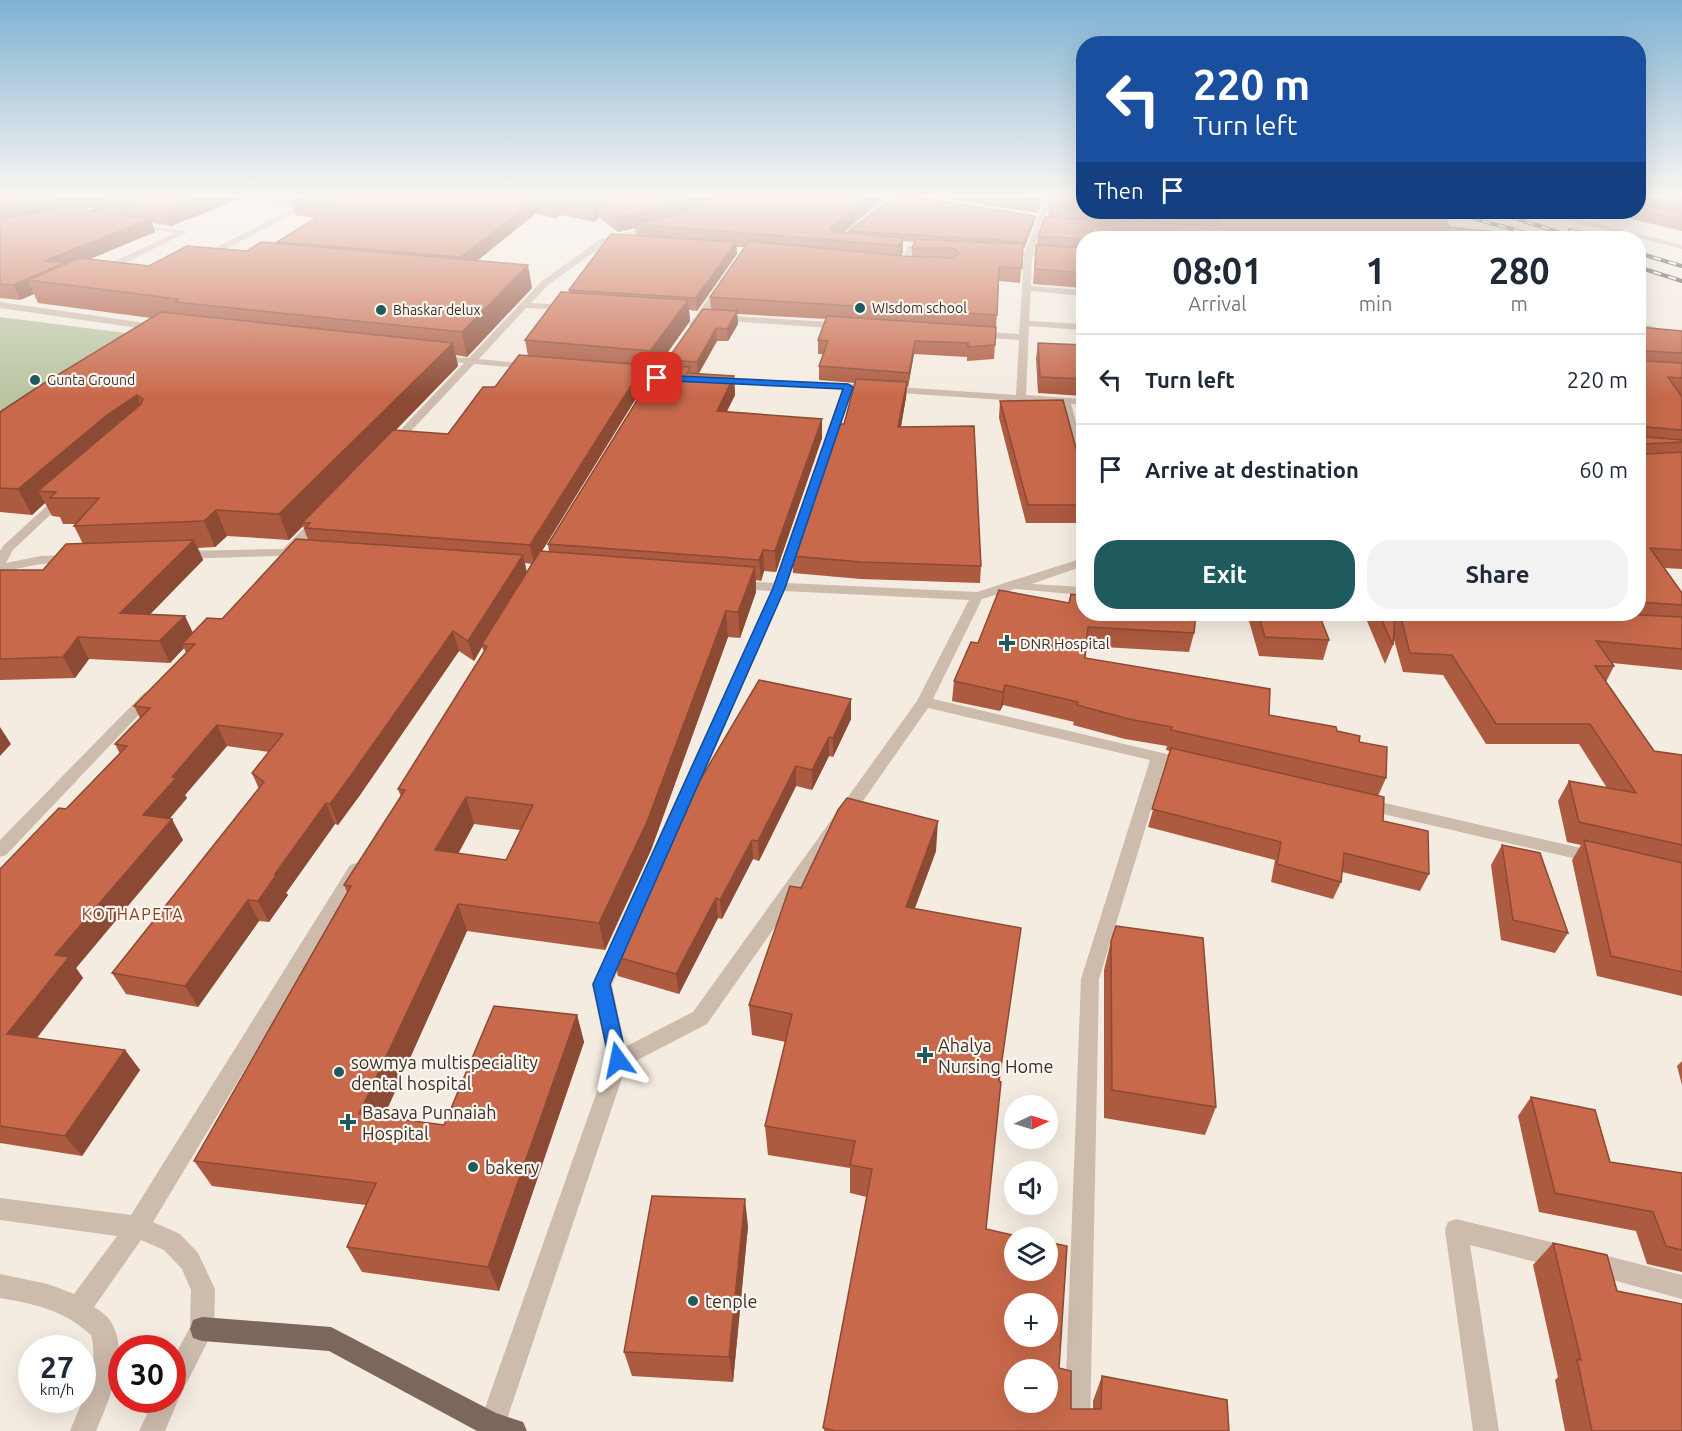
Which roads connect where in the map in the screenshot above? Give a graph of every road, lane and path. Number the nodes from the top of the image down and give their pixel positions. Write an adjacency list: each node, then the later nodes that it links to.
1 (114, 264): 8 (street)
2 (572, 264): 10 (street)
3 (886, 264): 5 (street)
4 (1027, 264): 11 (street)
5 (903, 266): 6 (street)
6 (915, 267)
7 (734, 269): 18 (street)
8 (92, 274)
9 (533, 282): 10 (street)
10 (545, 283): 15 (street)
11 (1026, 288): 12 (street); 19 (street)
12 (1076, 292)
13 (38, 298): 16 (street)
14 (1, 304): 16 (street)
15 (524, 305): 17 (street); 30 (street)
16 (17, 307): 23 (street)
17 (582, 309)
18 (694, 316): 20 (street); 25 (street)
19 (1024, 322): 21 (street); 27 (street)
20 (850, 326)
21 (1076, 326)
22 (1646, 328): 26 (street)
23 (172, 330)
24 (966, 333): 27 (street)
25 (688, 334)
26 (1646, 336)
27 (1024, 337): 37 (street)
28 (430, 358): 30 (street)
29 (669, 360): 35 (street)
30 (472, 362): 31 (street); 41 (street)
31 (542, 368)
32 (611, 374): 35 (street)
33 (681, 379): 35 (street)
34 (705, 380): 36 (street)
35 (654, 383)
36 (848, 387): 37 (street); 54 (street)
37 (1021, 398): 38 (street)
38 (1065, 401): 39 (street); 40 (street)
39 (1076, 402)
40 (1076, 443)
41 (384, 452)
42 (76, 486): 48 (street)
43 (328, 510): 44 (street)
44 (288, 551): 45 (street); 46 (street); 51 (street)
45 (311, 553)
46 (171, 556)
47 (88, 559): 50 (street)
48 (0, 563)
49 (1076, 564): 53 (street)
50 (0, 568)
51 (272, 568)
52 (722, 584): 54 (street)
53 (1013, 586): 55 (street); 56 (street)
54 (779, 588): 56 (street); 65 (street)
55 (1076, 590)
56 (977, 596): 58 (street)
57 (156, 688): 62 (street)
58 (924, 702): 59 (street); 65 (street)
59 (1159, 758): 60 (street); 77 (street)
60 (1205, 768)
61 (1345, 800): 64 (street)
62 (0, 851)
63 (366, 854): 67 (street)
64 (1612, 861)
65 (618, 1060): 74 (street)
66 (0, 1209): 67 (street)
67 (137, 1227): 70 (street); 71 (street)
68 (0, 1286): 70 (street)
69 (1682, 1287): 78 (street)
70 (79, 1308): 75 (street)
71 (202, 1329): 72 (street); 74 (main road)
72 (186, 1361)
73 (161, 1413): 76 (street)
74 (503, 1428)
75 (83, 1431)
76 (152, 1431)
77 (1077, 1431)
78 (1486, 1431)

